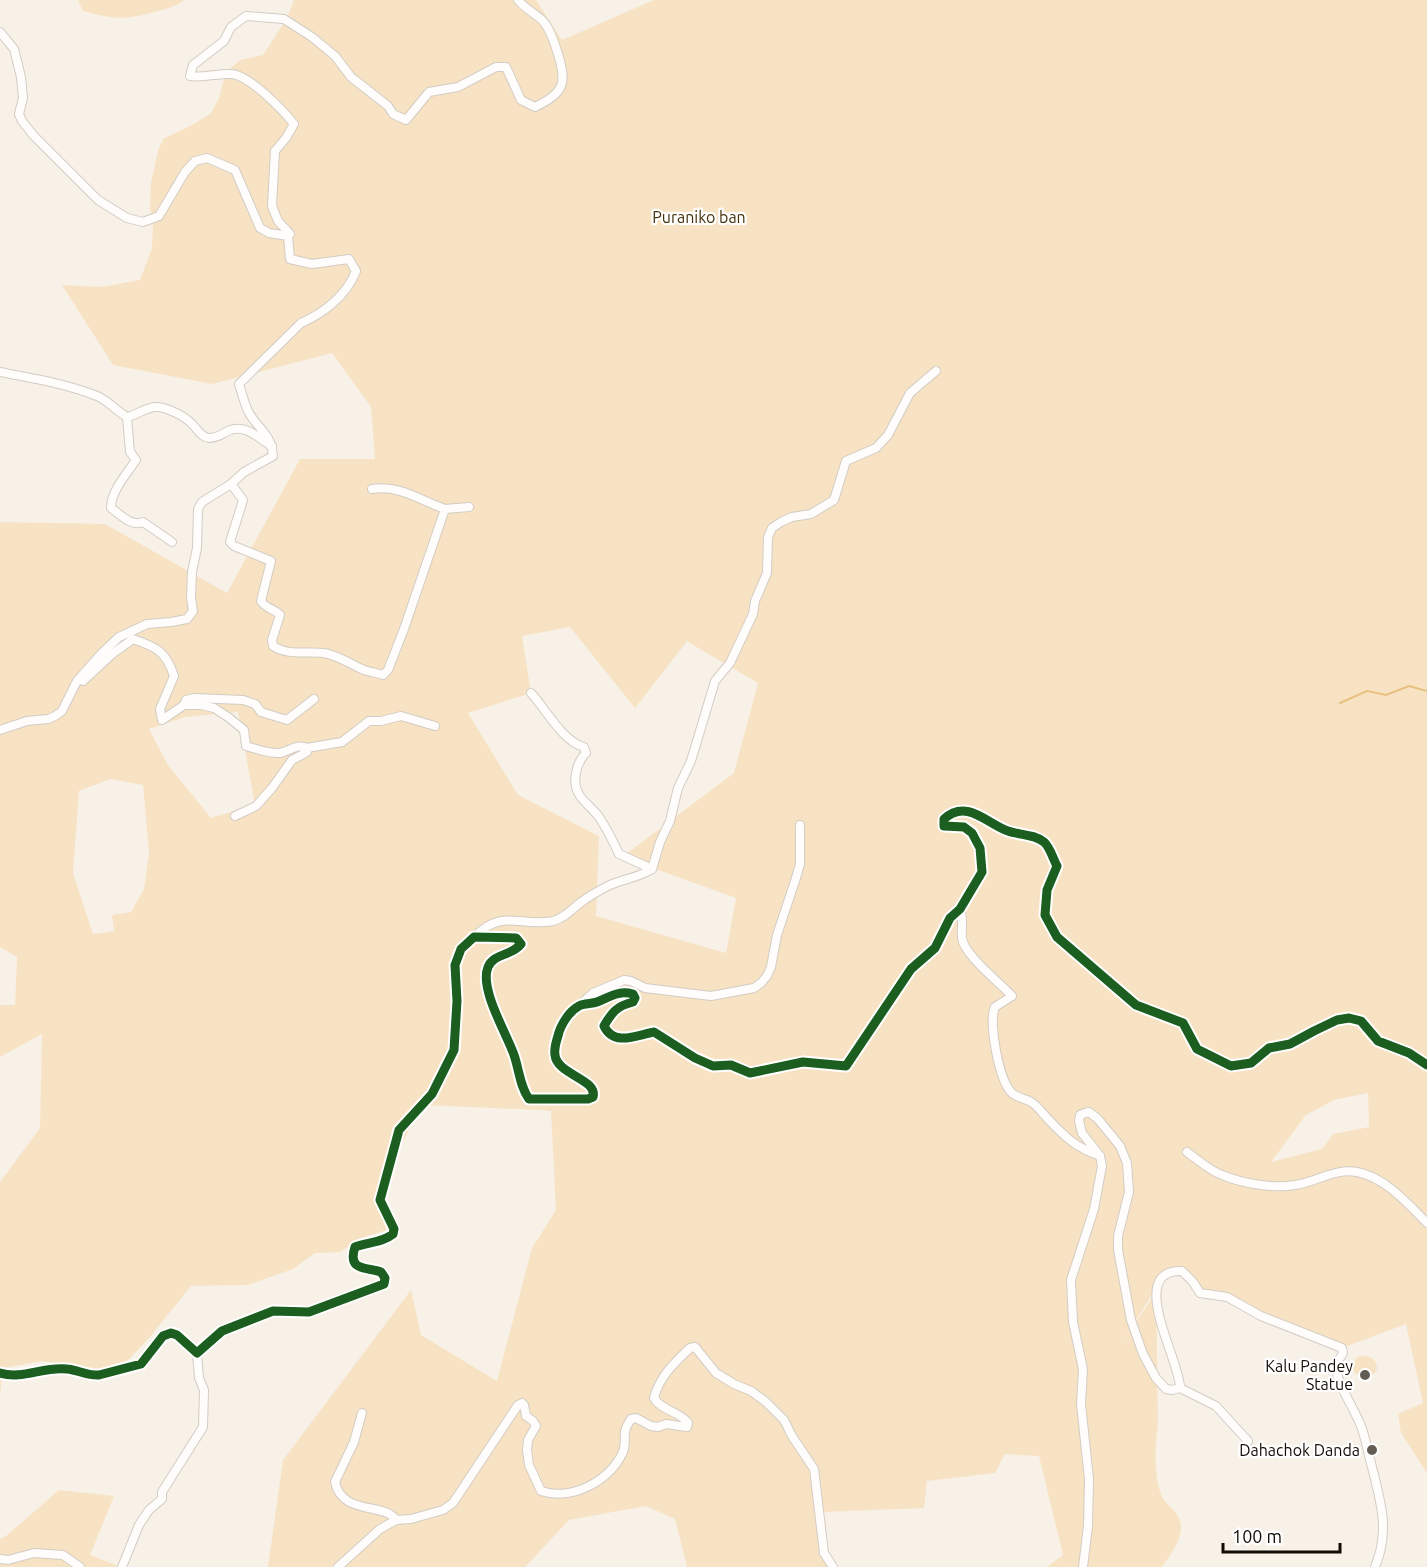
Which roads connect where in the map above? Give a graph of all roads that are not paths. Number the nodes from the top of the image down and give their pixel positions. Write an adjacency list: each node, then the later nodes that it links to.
1 (518, 0): 3 (street)
2 (0, 32): 3 (street)
3 (288, 236): 7 (street)
4 (936, 371): 22 (street)
5 (0, 372): 6 (street)
6 (128, 417): 7 (street); 12 (street)
7 (272, 446): 8 (street)
8 (231, 484): 11 (street); 13 (street)
9 (372, 489): 11 (street)
10 (469, 507): 11 (street)
11 (445, 509)
12 (172, 542)
13 (79, 678): 16 (street); 18 (street)
14 (531, 693): 22 (street)
15 (314, 699): 16 (street)
16 (184, 705): 19 (street)
17 (435, 726): 19 (street)
18 (0, 730)
19 (307, 747): 20 (street)
20 (235, 816)
21 (801, 825): 25 (street)
22 (652, 869): 24 (street)
23 (960, 909): 25 (street); 26 (street); 28 (street)
24 (474, 937): 25 (street); 30 (street)
25 (579, 1006)
26 (1427, 1065)
27 (1188, 1152): 29 (street)
28 (1100, 1156): 32 (street); 41 (street)
29 (1427, 1223)
30 (197, 1353): 31 (street); 38 (street)
31 (0, 1373)
32 (1180, 1389): 34 (street); 42 (street)
33 (362, 1413): 35 (street)
34 (1248, 1441)
35 (396, 1520): 39 (street); 40 (street)
36 (0, 1559): 37 (street)
37 (80, 1567)
38 (122, 1567)
39 (338, 1567)
40 (833, 1567)
41 (1083, 1567)
42 (1375, 1567)

